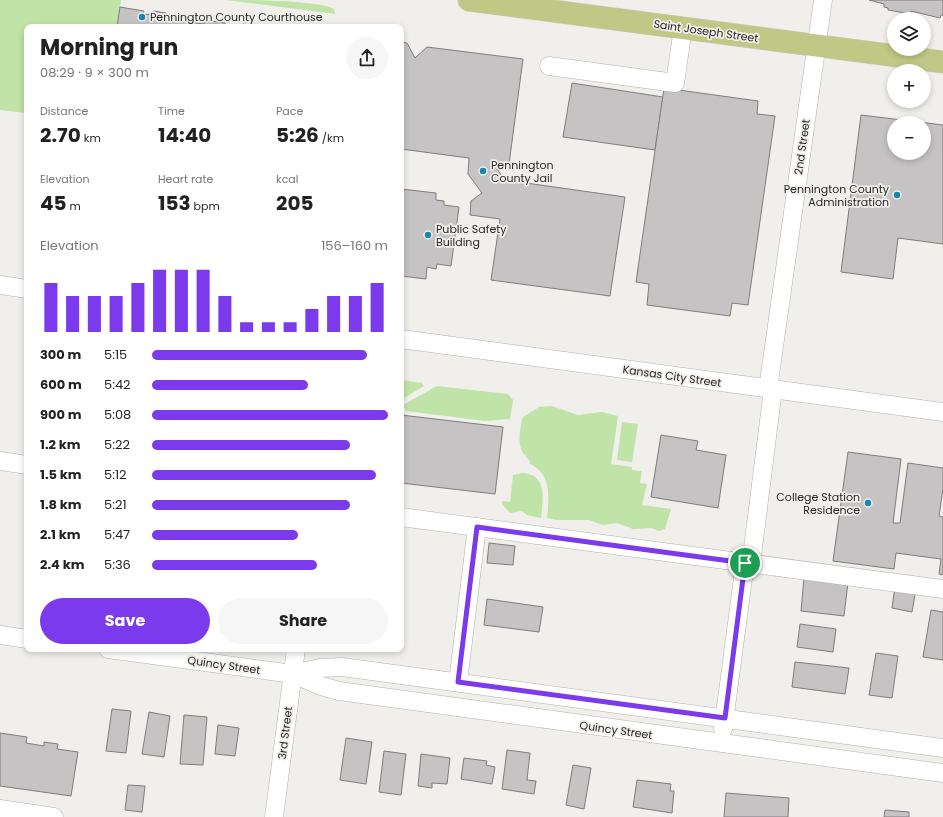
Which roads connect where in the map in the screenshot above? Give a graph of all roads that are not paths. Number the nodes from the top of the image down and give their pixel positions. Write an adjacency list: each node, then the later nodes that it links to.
1 (469, 0): 3 (main road, Saint Joseph Street)
2 (823, 0): 6 (street, 2nd Street)
3 (503, 2): 4 (main road, Saint Joseph Street)
4 (556, 6): 5 (main road, Saint Joseph Street)
5 (683, 28): 6 (main road, Saint Joseph Street); 8 (street)
6 (817, 46): 7 (main road, Saint Joseph Street); 12 (street, 2nd Street)
7 (943, 62)
8 (549, 66)
9 (0, 285): 10 (street)
10 (24, 289)
11 (404, 339): 12 (street, Kansas City Street)
12 (770, 389): 13 (street, Kansas City Street); 18 (street, 2nd Street)
13 (943, 412)
14 (0, 461): 15 (street)
15 (24, 465)
16 (404, 517): 17 (street)
17 (477, 527): 18 (street); 25 (street)
18 (748, 564): 19 (street); 26 (street)
19 (943, 589)
20 (0, 635): 21 (street)
21 (24, 639)
22 (132, 652): 24 (street, Quincy Street)
23 (296, 652): 24 (street, 3rd Street)
24 (293, 674): 25 (street, Quincy Street); 27 (street, Quincy Street); 32 (street, 3rd Street)
25 (458, 682): 26 (street, Quincy Street)
26 (725, 718): 27 (street); 28 (street, Quincy Street)
27 (721, 744): 29 (street, Quincy Street)
28 (943, 748)
29 (943, 773)
30 (0, 810): 31 (street)
31 (54, 817)
32 (274, 817)

